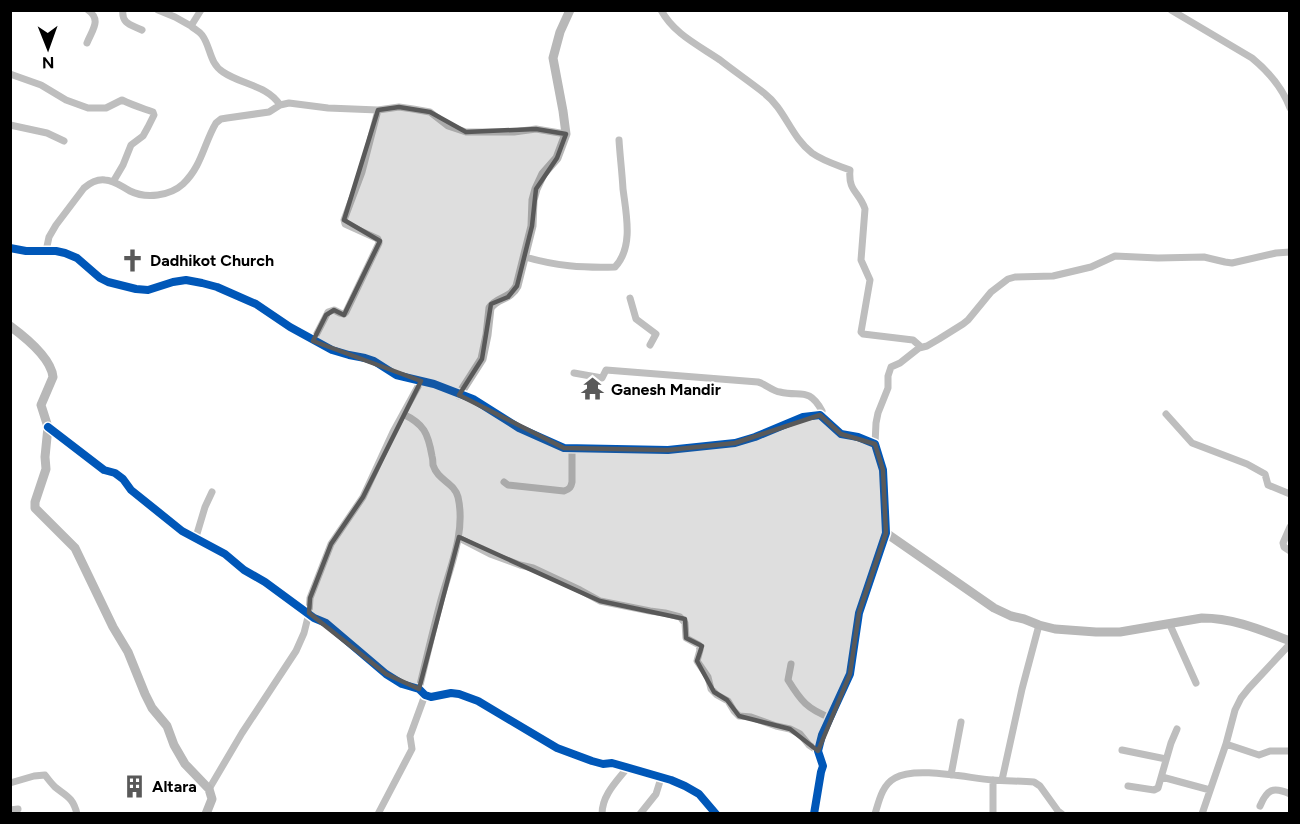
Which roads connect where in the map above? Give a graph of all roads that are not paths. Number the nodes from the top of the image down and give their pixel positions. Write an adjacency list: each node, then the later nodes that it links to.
1 (88, 10): 10 (street)
2 (123, 10): 9 (street)
3 (158, 10): 8 (street)
4 (201, 10): 8 (street)
5 (570, 10): 16 (street)
6 (661, 10): 28 (street)
7 (1171, 10): 13 (street)
8 (191, 26): 12 (street)
9 (142, 30)
10 (87, 43)
11 (10, 74): 19 (street)
12 (280, 105): 14 (street); 19 (street)
13 (1290, 108)
14 (378, 110): 16 (street); 26 (street)
15 (10, 125): 18 (street)
16 (566, 134): 23 (street)
17 (619, 140): 23 (street)
18 (64, 141)
19 (113, 182): 21 (street)
20 (10, 248): 21 (street)
21 (46, 251): 26 (street)
22 (1290, 252): 28 (street)
23 (525, 256): 31 (street)
24 (630, 298): 27 (street)
25 (10, 326): 35 (street)
26 (313, 341): 30 (street)
27 (650, 345)
28 (921, 347): 36 (street)
29 (574, 373): 32 (street)
30 (421, 381): 31 (street); 33 (street)
31 (459, 395): 37 (street)
32 (822, 411)
33 (403, 414): 44 (street); 46 (street)
34 (1166, 414): 40 (street)
35 (48, 427): 43 (street); 69 (street)
36 (875, 444): 37 (street); 42 (street)
37 (572, 448): 38 (street)
38 (504, 482)
39 (212, 492): 43 (street)
40 (1290, 494)
41 (1290, 527): 45 (street)
42 (886, 532): 47 (street); 53 (street)
43 (196, 537): 46 (street)
44 (459, 538): 52 (street); 58 (street)
45 (1290, 551)
46 (309, 613): 52 (street); 69 (street)
47 (1039, 625): 48 (street); 66 (street)
48 (1170, 625): 49 (street); 51 (street)
49 (1290, 643): 56 (street)
50 (791, 664): 53 (street)
51 (1196, 683)
52 (422, 692): 61 (street); 75 (street)
53 (831, 718): 58 (street)
54 (961, 722): 62 (street)
55 (1177, 729): 60 (street)
56 (1226, 744): 59 (street); 70 (street)
57 (1122, 750): 60 (street)
58 (818, 751): 79 (street)
59 (1290, 751)
60 (1166, 759): 63 (street)
61 (628, 767): 64 (street); 76 (street)
62 (951, 775): 65 (street); 80 (street)
63 (1162, 777): 68 (street); 70 (street)
64 (661, 778): 77 (street); 78 (street)
65 (993, 780): 66 (street); 81 (street)
66 (1002, 780): 82 (street)
67 (10, 783): 73 (street)
68 (1128, 786)
69 (209, 789): 74 (street)
70 (1210, 790): 83 (street)
71 (1290, 794): 72 (street)
72 (1260, 807)
73 (77, 813)
74 (206, 813)
75 (378, 813)
76 (602, 813)
77 (640, 813)
78 (716, 813)
79 (814, 813)
80 (875, 813)
81 (993, 813)
82 (1062, 813)
83 (1202, 813)

